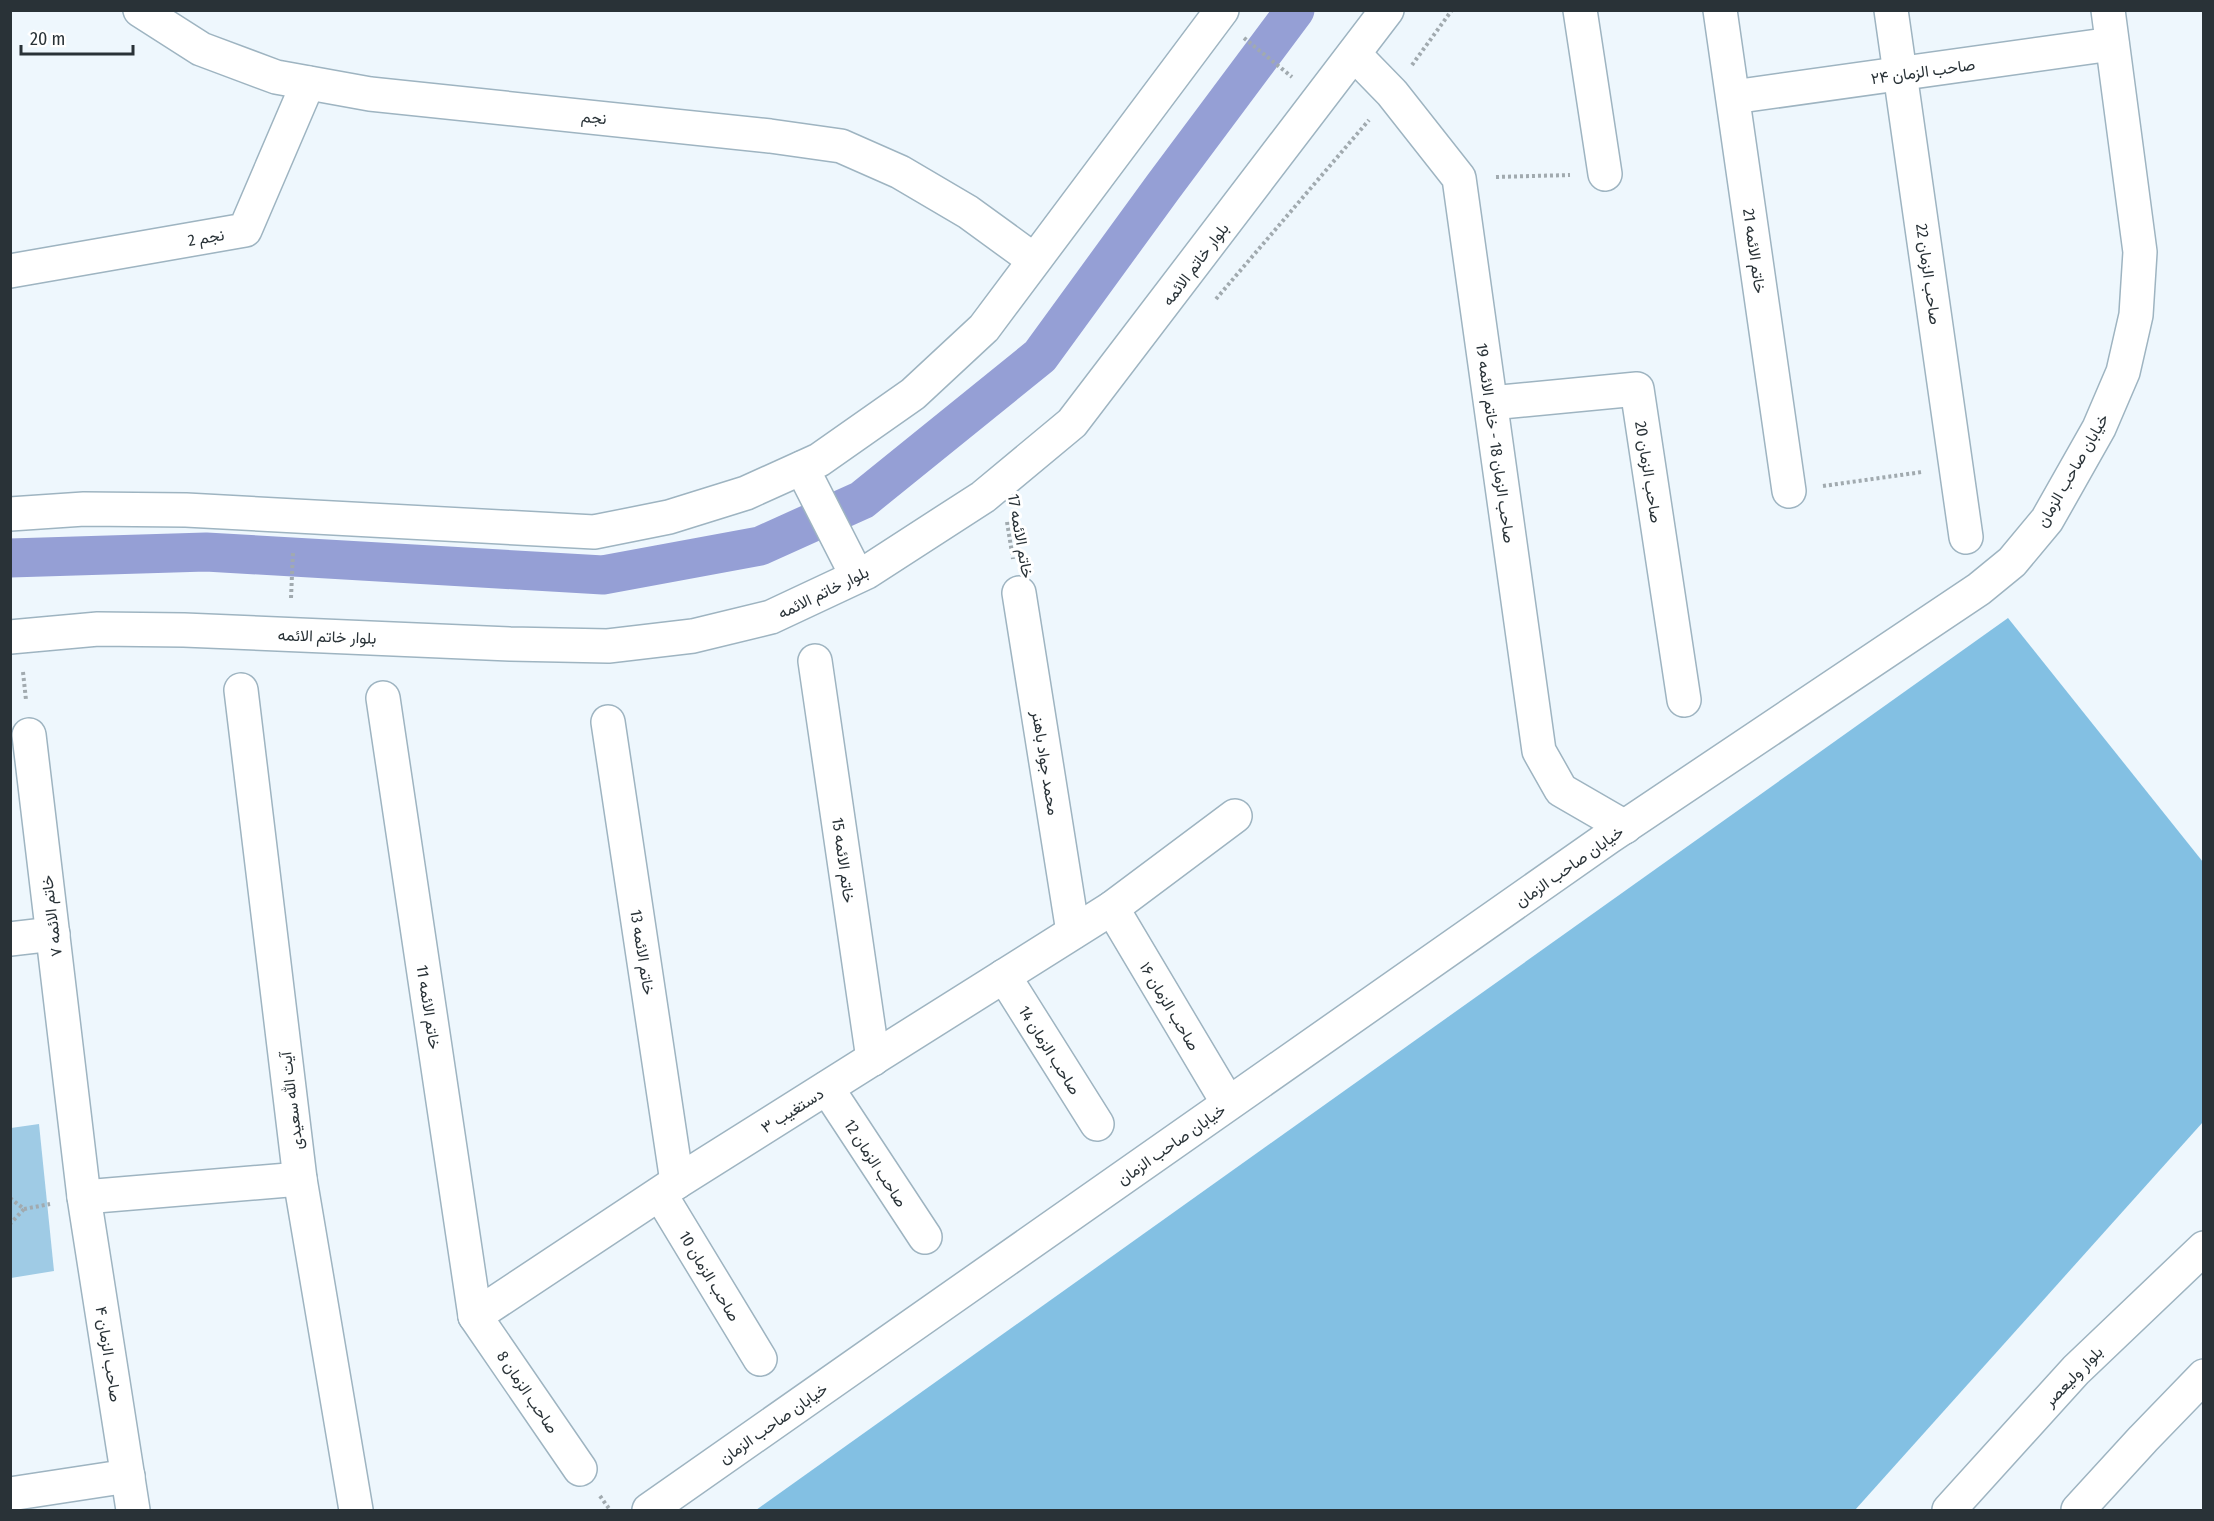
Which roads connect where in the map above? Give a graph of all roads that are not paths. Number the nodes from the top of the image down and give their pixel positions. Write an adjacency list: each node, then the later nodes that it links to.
1 (140, 10): 11 (street, نجم)
2 (1387, 10): 9 (street, بلوار خاتم الائمه)
3 (1580, 10): 13 (street)
4 (1720, 10): 12 (street, خاتم الائمه 21)
5 (1892, 10): 10 (street, صاحب الزمان 22)
6 (2108, 10): 8 (street, خیابان صاحب الزمان)
7 (1220, 14): 14 (street)
8 (2112, 44): 10 (street, صاحب الزمان ۲۴); 31 (street, خیابان صاحب الزمان)
9 (1354, 54): 16 (street, صاحب الزمان 18 - خاتم الائمه 19); 21 (street, بلوار خاتم الائمه)
10 (1901, 74): 12 (street, صاحب الزمان ۲۴); 20 (street, صاحب الزمان 22)
11 (308, 83): 14 (street, نجم); 15 (street, نجم 2)
12 (1733, 97): 18 (street, خاتم الائمه 21)
13 (1605, 174)
14 (1034, 260): 17 (street)
15 (10, 271)
16 (1491, 403): 27 (street, صاحب الزمان 20); 31 (street, صاحب الزمان 18 - خاتم الائمه 19)
17 (803, 469): 19 (street); 21 (street)
18 (1789, 491)
19 (10, 514)
20 (1965, 537)
21 (856, 575): 23 (street, بلوار خاتم الائمه)
22 (1019, 593): 33 (street, محمد جواد باهنر)
23 (16, 636)
24 (815, 660): 37 (street, خاتم الائمه 15)
25 (241, 690): 41 (street, آیت الله سعیدی)
26 (383, 698): 46 (street, خاتم الائمه 11)
27 (1684, 700)
28 (608, 722): 42 (street, خاتم الائمه 13)
29 (29, 735): 34 (street, خاتم الائمه ۷)
30 (1235, 816): 32 (street, دستغیب ۳)
31 (1625, 827): 39 (street, خیابان صاحب الزمان)
32 (1112, 908): 33 (street, دستغیب ۳); 39 (street, صاحب الزمان ۱۶)
33 (1073, 932): 36 (street, دستغیب ۳)
34 (53, 934): 35 (street); 43 (street, خاتم الائمه ۷)
35 (10, 939)
36 (1004, 976): 37 (street, دستغیب ۳); 40 (street, صاحب الزمان 14)
37 (873, 1059): 38 (street, دستغیب ۳)
38 (827, 1088): 42 (street, دستغیب ۳); 44 (street, صاحب الزمان 12)
39 (1228, 1103): 54 (street, خیابان صاحب الزمان)
40 (1097, 1124)
41 (300, 1179): 43 (street); 53 (street, آیت الله سعیدی)
42 (669, 1188): 46 (street, دستغیب ۳); 47 (street, صاحب الزمان 10)
43 (84, 1197): 50 (street, صاحب الزمان ۴)
44 (925, 1238)
45 (2204, 1248): 55 (street, بلوار ولیعصر)
46 (476, 1316): 49 (street, صاحب الزمان 8)
47 (760, 1359)
48 (2204, 1376): 56 (street)
49 (580, 1469)
50 (128, 1476): 51 (street); 52 (street, صاحب الزمان ۴)
51 (10, 1494)
52 (133, 1510)
53 (356, 1510)
54 (649, 1510)
55 (1949, 1510)
56 (2078, 1510)

